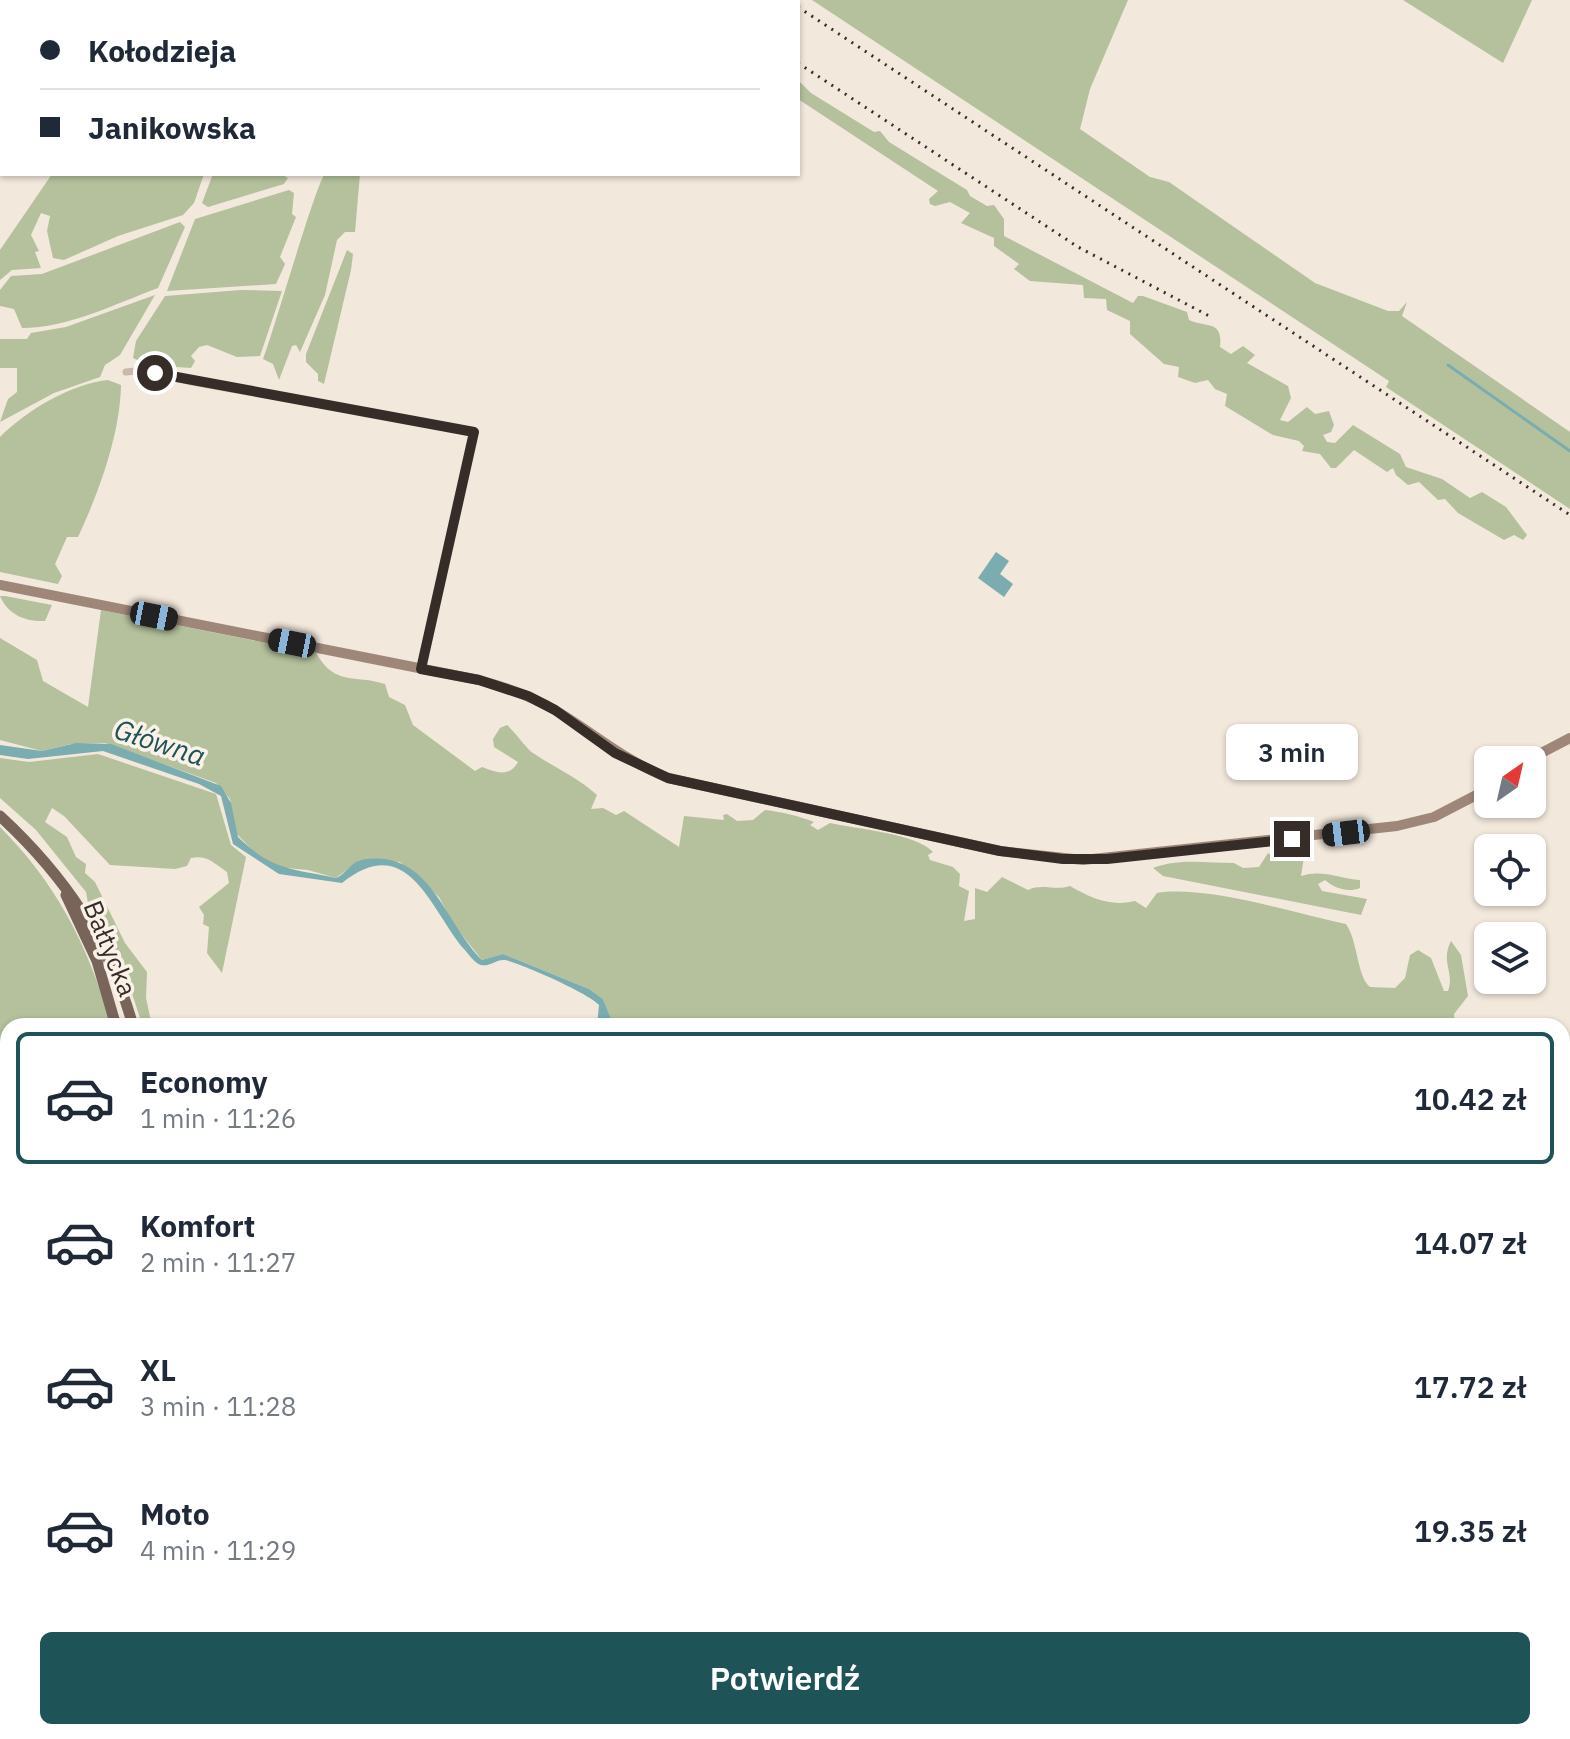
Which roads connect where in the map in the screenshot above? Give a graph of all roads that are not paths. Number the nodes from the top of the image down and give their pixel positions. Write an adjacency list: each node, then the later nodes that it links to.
1 (126, 372): 3 (street)
2 (0, 585): 3 (street)
3 (421, 669): 6 (street)
4 (1570, 738): 5 (street)
5 (1546, 751)
6 (1474, 796)
7 (0, 816): 8 (main road, Bałtycka)
8 (63, 887): 9 (main road, Bałtycka); 10 (main road, Bałtycka)
9 (114, 1018)
10 (130, 1018)

